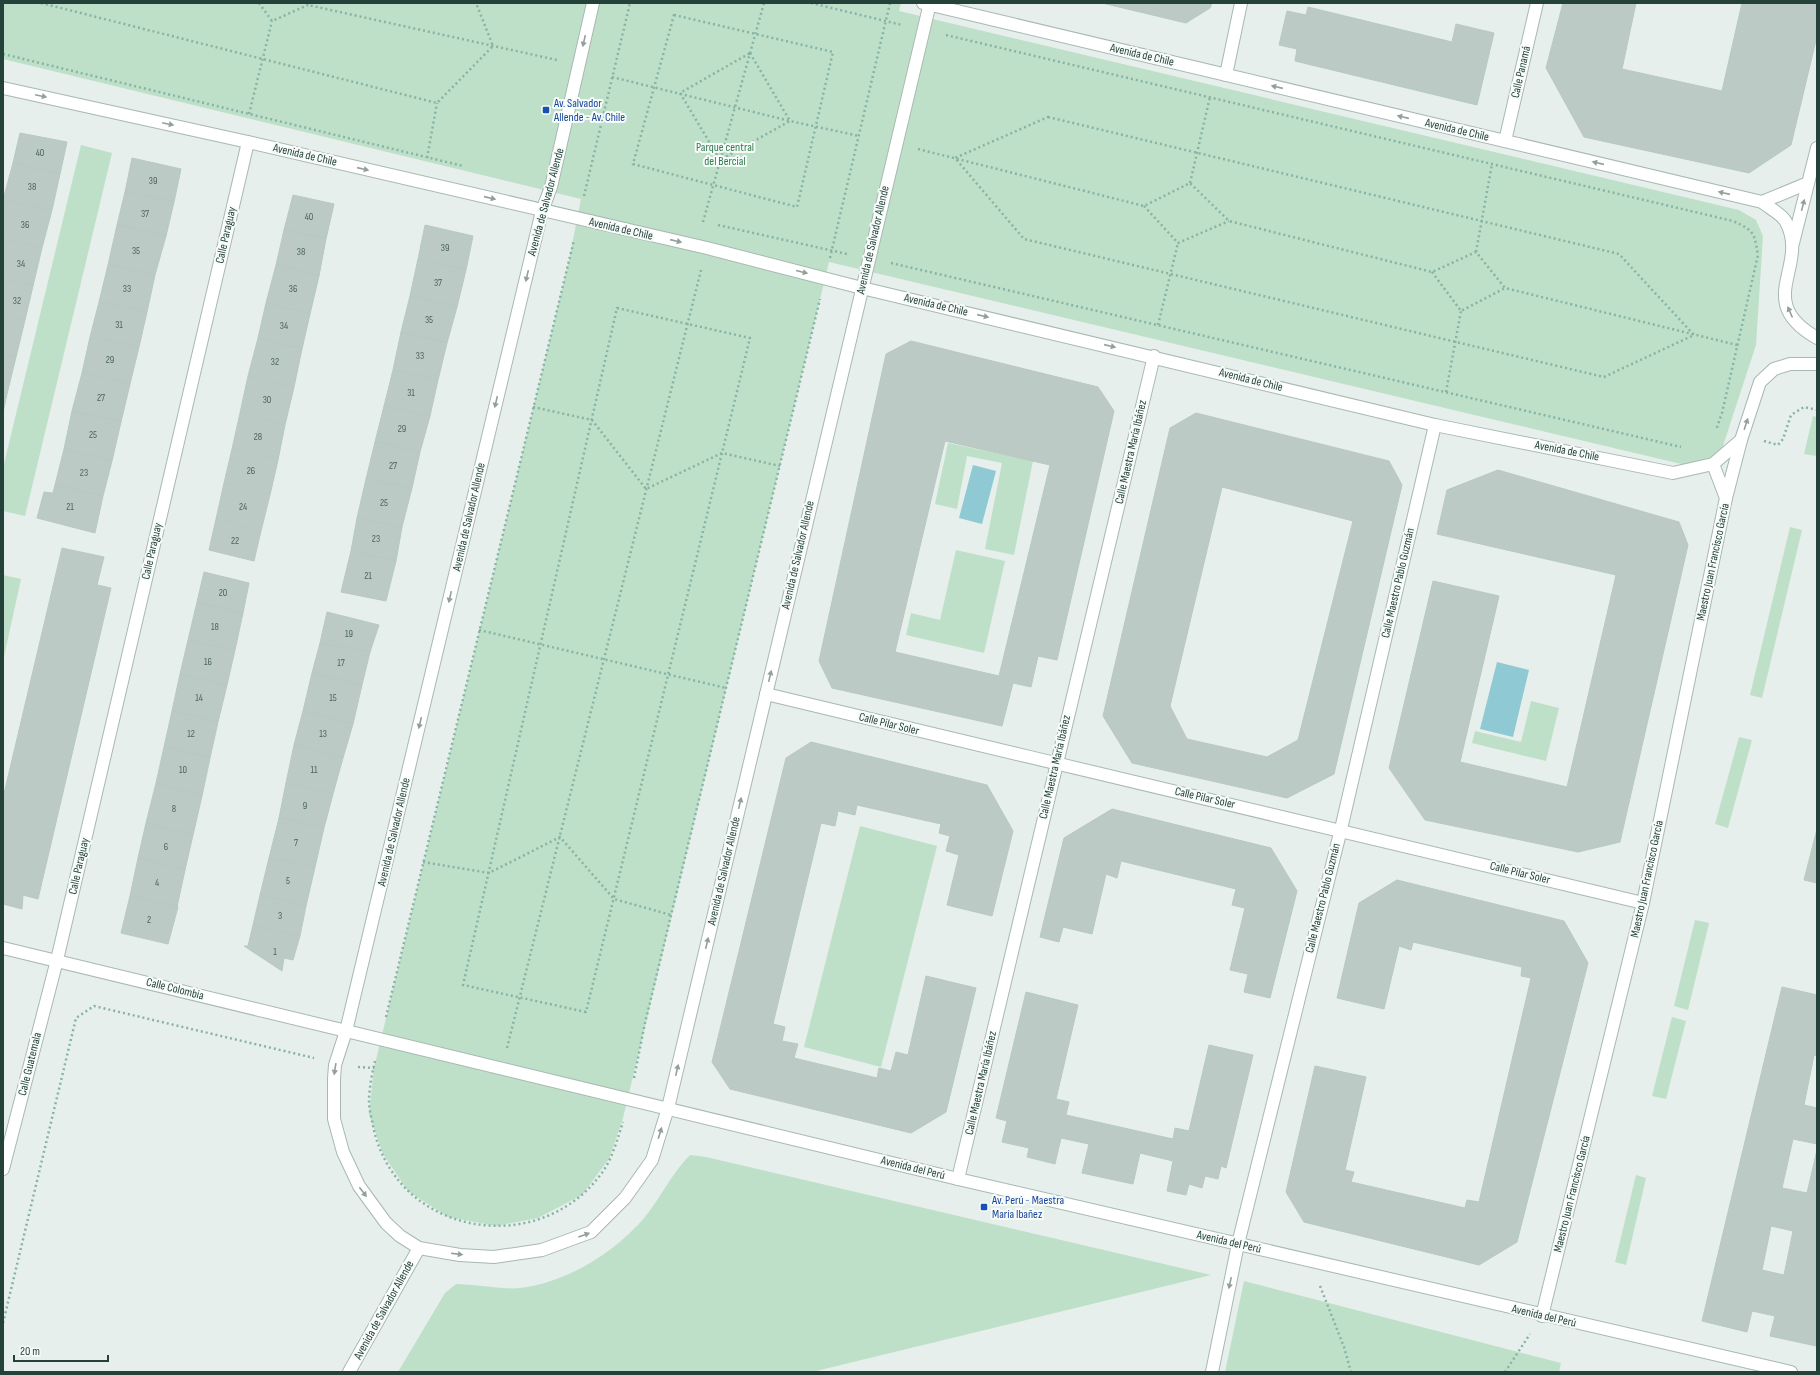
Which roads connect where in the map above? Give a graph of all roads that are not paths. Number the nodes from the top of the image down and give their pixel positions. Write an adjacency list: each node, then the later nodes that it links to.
1 (593, 3): 12 (street, Avenida de Salvador Allende, one-way to 12)
2 (1241, 3): 5 (street)
3 (1537, 3): 7 (street, Calle Panamá)
4 (927, 4): 5 (street, Avenida de Chile); 14 (street, Avenida de Salvador Allende)
5 (1226, 75): 7 (street, Avenida de Chile, one-way to 5)
6 (3, 88): 8 (street, Avenida de Chile, one-way to 8)
7 (1505, 141): 11 (street, Avenida de Chile, one-way to 7)
8 (248, 142): 12 (street, Avenida de Chile, one-way to 12); 27 (street, Calle Paraguay)
9 (1817, 148): 10 (street)
10 (1808, 183): 11 (street); 13 (street, one-way to 10)
11 (1762, 202): 13 (street, Avenida de Chile)
12 (542, 211): 14 (street, Avenida de Chile, one-way to 14); 28 (street, Avenida de Salvador Allende, one-way to 28)
13 (1794, 243): 15 (street, one-way to 13)
14 (862, 288): 16 (street, Avenida de Chile, one-way to 16); 22 (street, Avenida de Salvador Allende, one-way to 14)
15 (1817, 338)
16 (1154, 356): 18 (street, Avenida de Chile); 23 (street, Calle Maestra María Ibáñez)
17 (1817, 364): 19 (street, one-way to 17)
18 (1435, 424): 20 (street, Avenida de Chile); 24 (street, Calle Maestro Pablo Guzmán)
19 (1741, 440): 20 (street, Avenida de Chile); 21 (street, Maestro Juan Francisco García)
20 (1713, 464): 21 (street)
21 (1726, 498): 25 (street, Maestro Juan Francisco García)
22 (766, 694): 23 (street, Calle Pilar Soler); 29 (street, Avenida de Salvador Allende, one-way to 22)
23 (1056, 764): 24 (street, Calle Pilar Soler); 31 (street, Calle Maestra María Ibáñez)
24 (1340, 829): 25 (street, Calle Pilar Soler); 32 (street, Calle Maestro Pablo Guzmán)
25 (1643, 903): 34 (street, Maestro Juan Francisco García)
26 (3, 948): 27 (street, Calle Colombia)
27 (57, 960): 28 (street, Calle Colombia); 30 (street, Calle Guatemala)
28 (346, 1031): 29 (street); 33 (street, Avenida de Salvador Allende, one-way to 33)
29 (668, 1108): 31 (street, Avenida del Perú); 33 (street, Avenida de Salvador Allende, one-way to 29)
30 (3, 1168)
31 (958, 1179): 32 (street, Avenida del Perú)
32 (1238, 1244): 34 (street, Avenida del Perú); 36 (street, Calle Maestro Pablo Guzmán, one-way to 36)
33 (419, 1248): 35 (street, Avenida de Salvador Allende)
34 (1542, 1316): 37 (street, Avenida del Perú)
35 (349, 1372)
36 (1212, 1372)
37 (1791, 1372)

